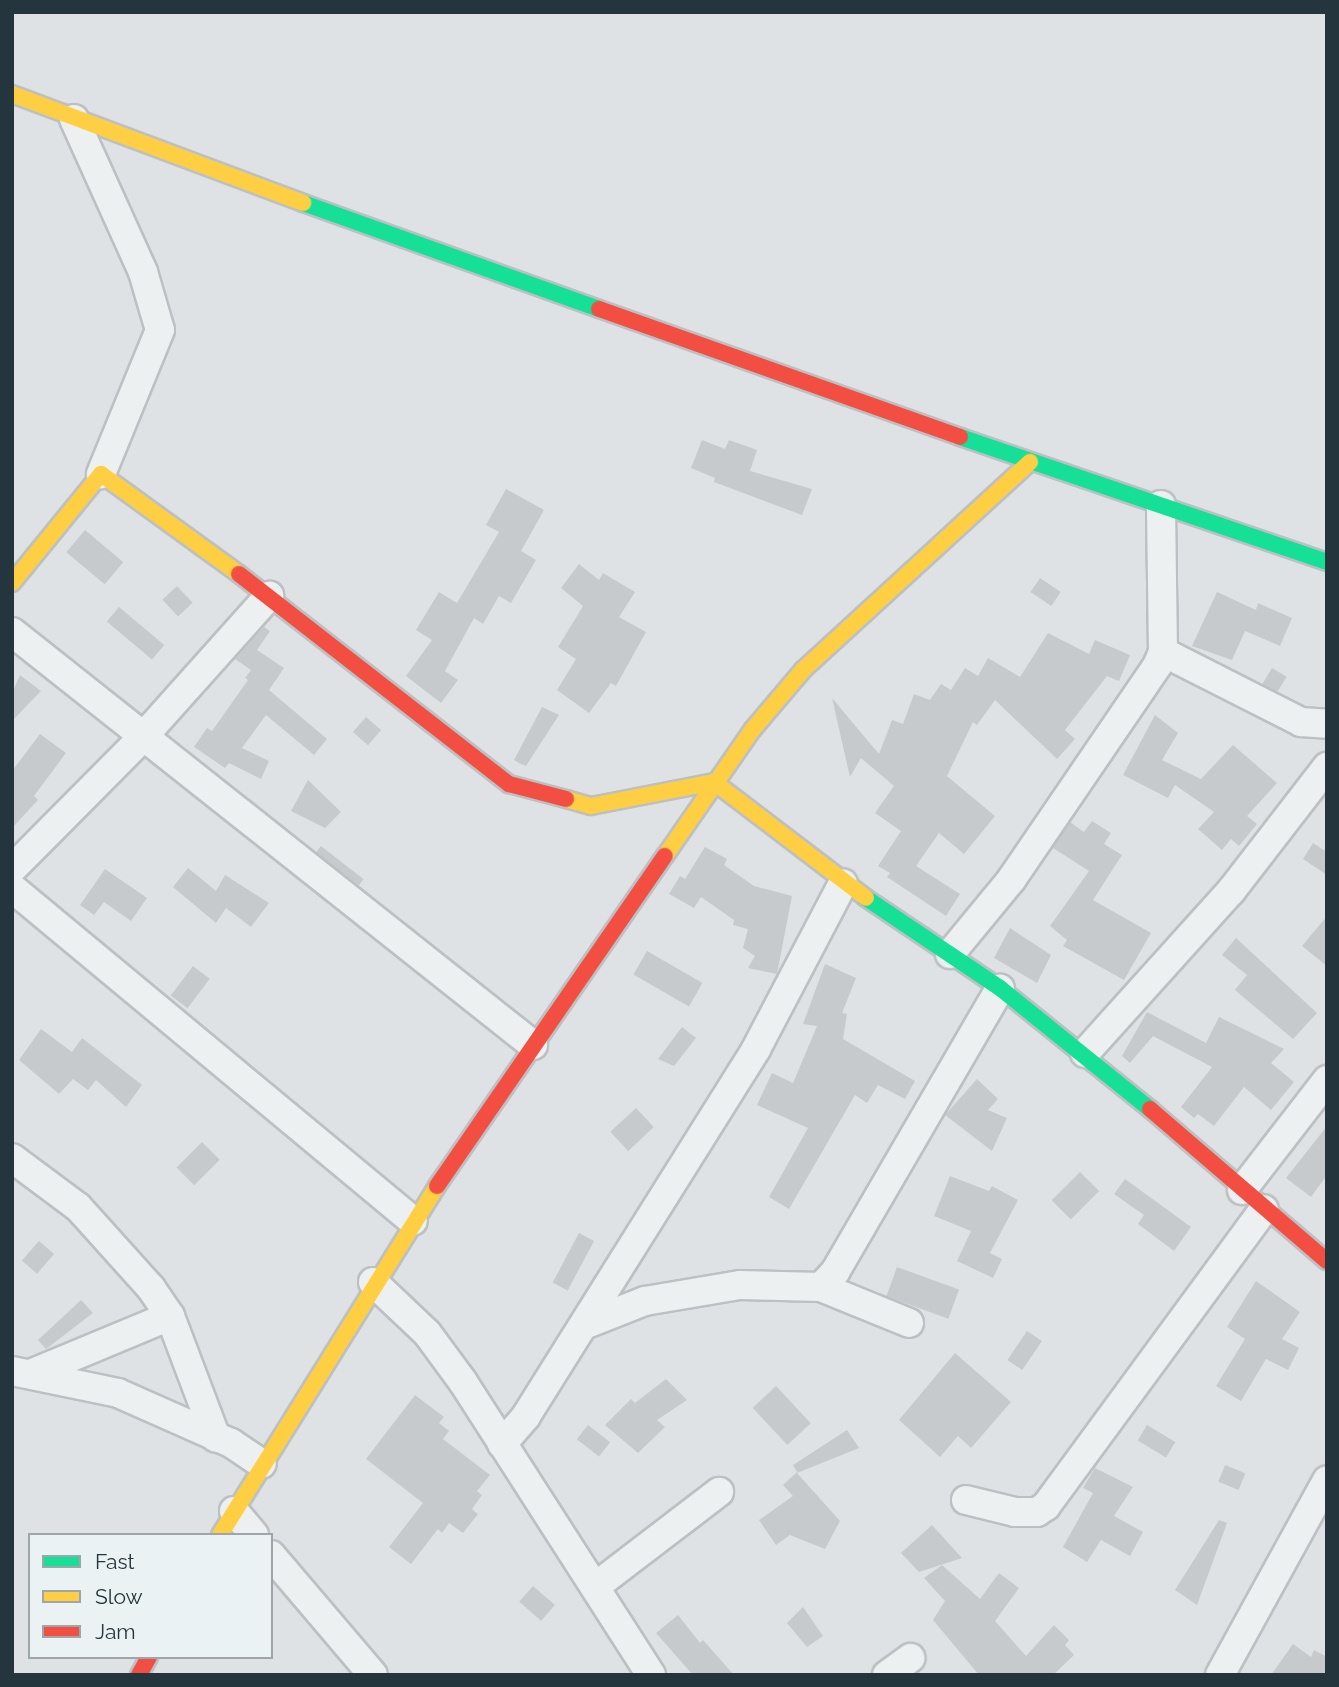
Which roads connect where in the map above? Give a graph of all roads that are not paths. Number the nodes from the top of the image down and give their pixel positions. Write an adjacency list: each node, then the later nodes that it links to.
1 (12, 94): 2 (street)
2 (74, 119): 3 (street); 4 (street)
3 (1030, 462): 5 (street); 14 (street)
4 (102, 474): 7 (street); 8 (street)
5 (1161, 505): 6 (street); 10 (street)
6 (1327, 562)
7 (12, 583)
8 (269, 596): 12 (street); 14 (street)
9 (12, 632): 12 (street)
10 (1163, 652): 11 (street); 18 (street)
11 (1327, 724)
12 (142, 738): 15 (street); 20 (street)
13 (1327, 767): 21 (street)
14 (714, 782): 16 (street); 20 (street)
15 (12, 869)
16 (843, 883): 18 (street); 32 (street)
17 (12, 888): 26 (street)
18 (950, 954): 19 (street)
19 (1000, 988): 21 (street); 29 (street)
20 (533, 1045): 26 (street)
21 (1085, 1053): 24 (street)
22 (1327, 1080): 24 (street)
23 (12, 1158): 30 (street)
24 (1242, 1190): 25 (street)
25 (1264, 1209): 27 (street); 39 (street)
26 (413, 1221): 28 (street)
27 (1327, 1261)
28 (373, 1282): 35 (street); 36 (street)
29 (821, 1287): 31 (street); 32 (street)
30 (170, 1316): 33 (street); 34 (street)
31 (909, 1323)
32 (584, 1325): 35 (street)
33 (23, 1372): 34 (street)
34 (216, 1438): 36 (street)
35 (502, 1444): 43 (street)
36 (262, 1464): 40 (street)
37 (1327, 1480): 50 (street)
38 (719, 1492): 43 (street)
39 (966, 1500)
40 (227, 1523): 41 (street)
41 (250, 1533)
42 (273, 1557): 47 (street)
43 (596, 1586): 48 (street)
44 (910, 1658): 49 (street)
45 (148, 1659): 46 (street)
46 (139, 1675)
47 (373, 1675)
48 (650, 1675)
49 (887, 1675)
50 (1220, 1675)

